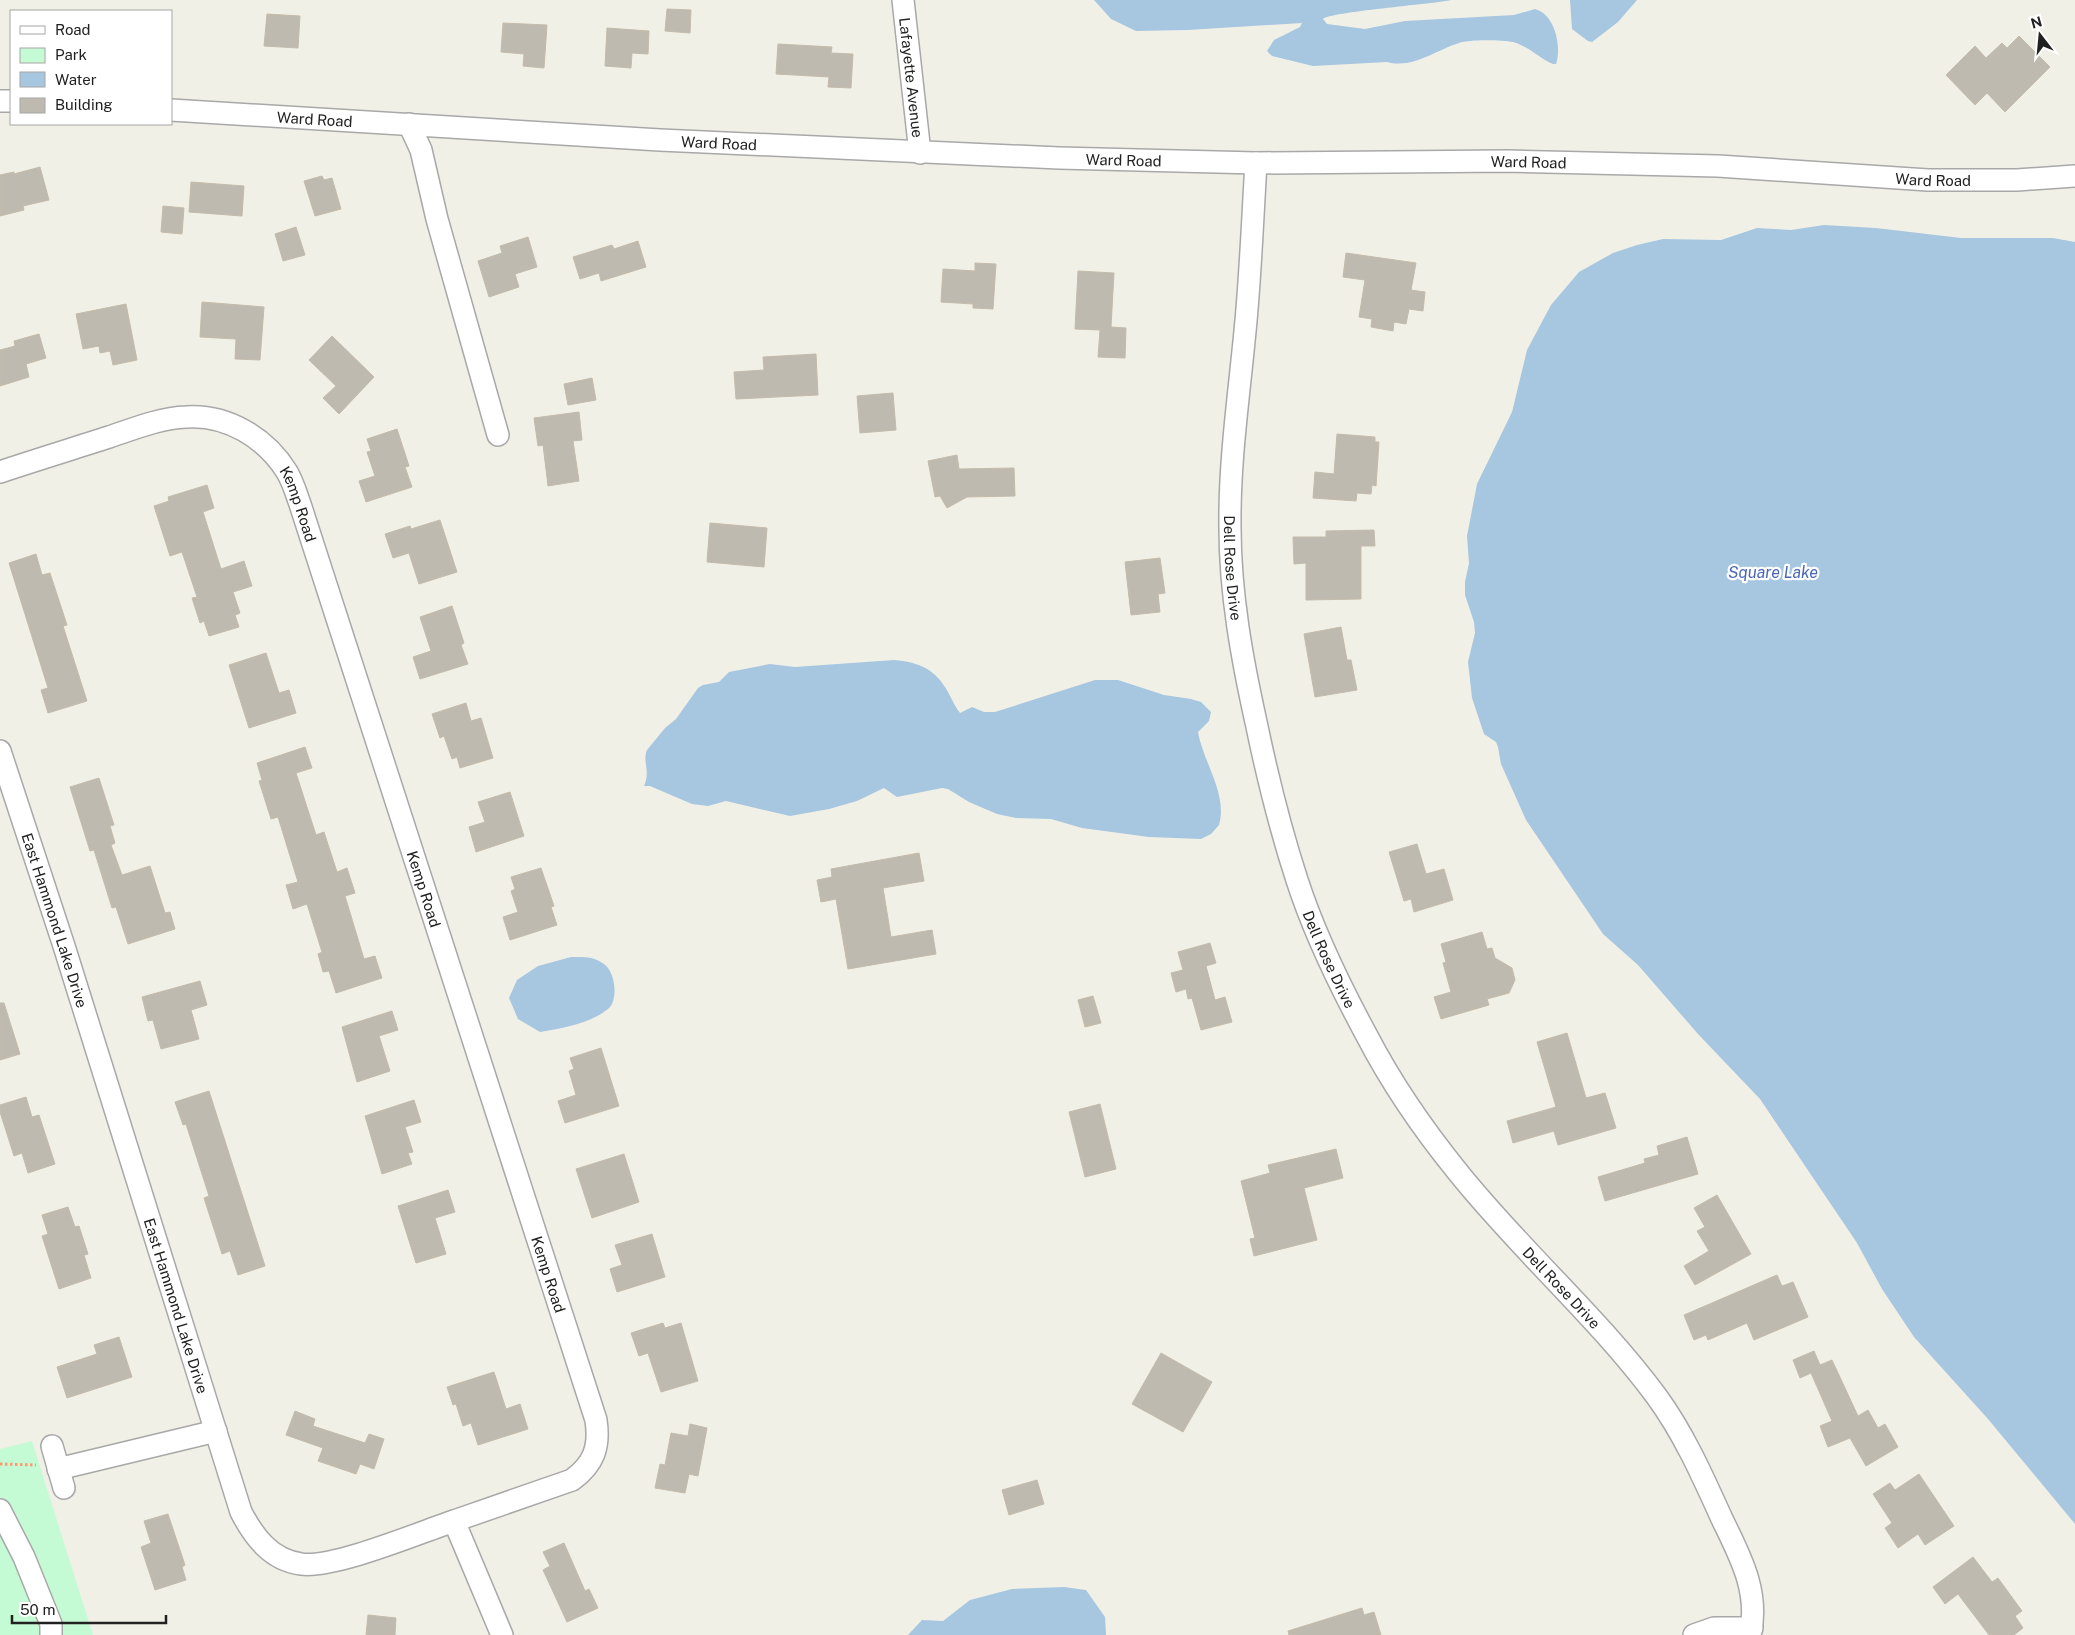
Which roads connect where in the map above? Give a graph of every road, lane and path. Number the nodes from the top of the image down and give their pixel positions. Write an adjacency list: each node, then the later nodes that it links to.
1 (902, 0): 4 (street, Lafayette Avenue)
2 (172, 110): 3 (street, Ward Road)
3 (409, 124): 4 (street, Ward Road); 7 (street)
4 (920, 153): 5 (street, Ward Road)
5 (1256, 163): 6 (street, Ward Road); 16 (street, Dell Rose Drive)
6 (2075, 176)
7 (498, 435)
8 (0, 472): 15 (street, Kemp Road)
9 (0, 751): 10 (street, East Hammond Lake Drive)
10 (216, 1432): 13 (street); 15 (street, East Hammond Lake Drive)
11 (52, 1446): 13 (street)
12 (0, 1464): 13 (path)
13 (61, 1479)
14 (0, 1510): 17 (street)
15 (454, 1520): 18 (street)
16 (1751, 1631): 19 (street)
17 (51, 1635)
18 (502, 1635)
19 (1694, 1635)

